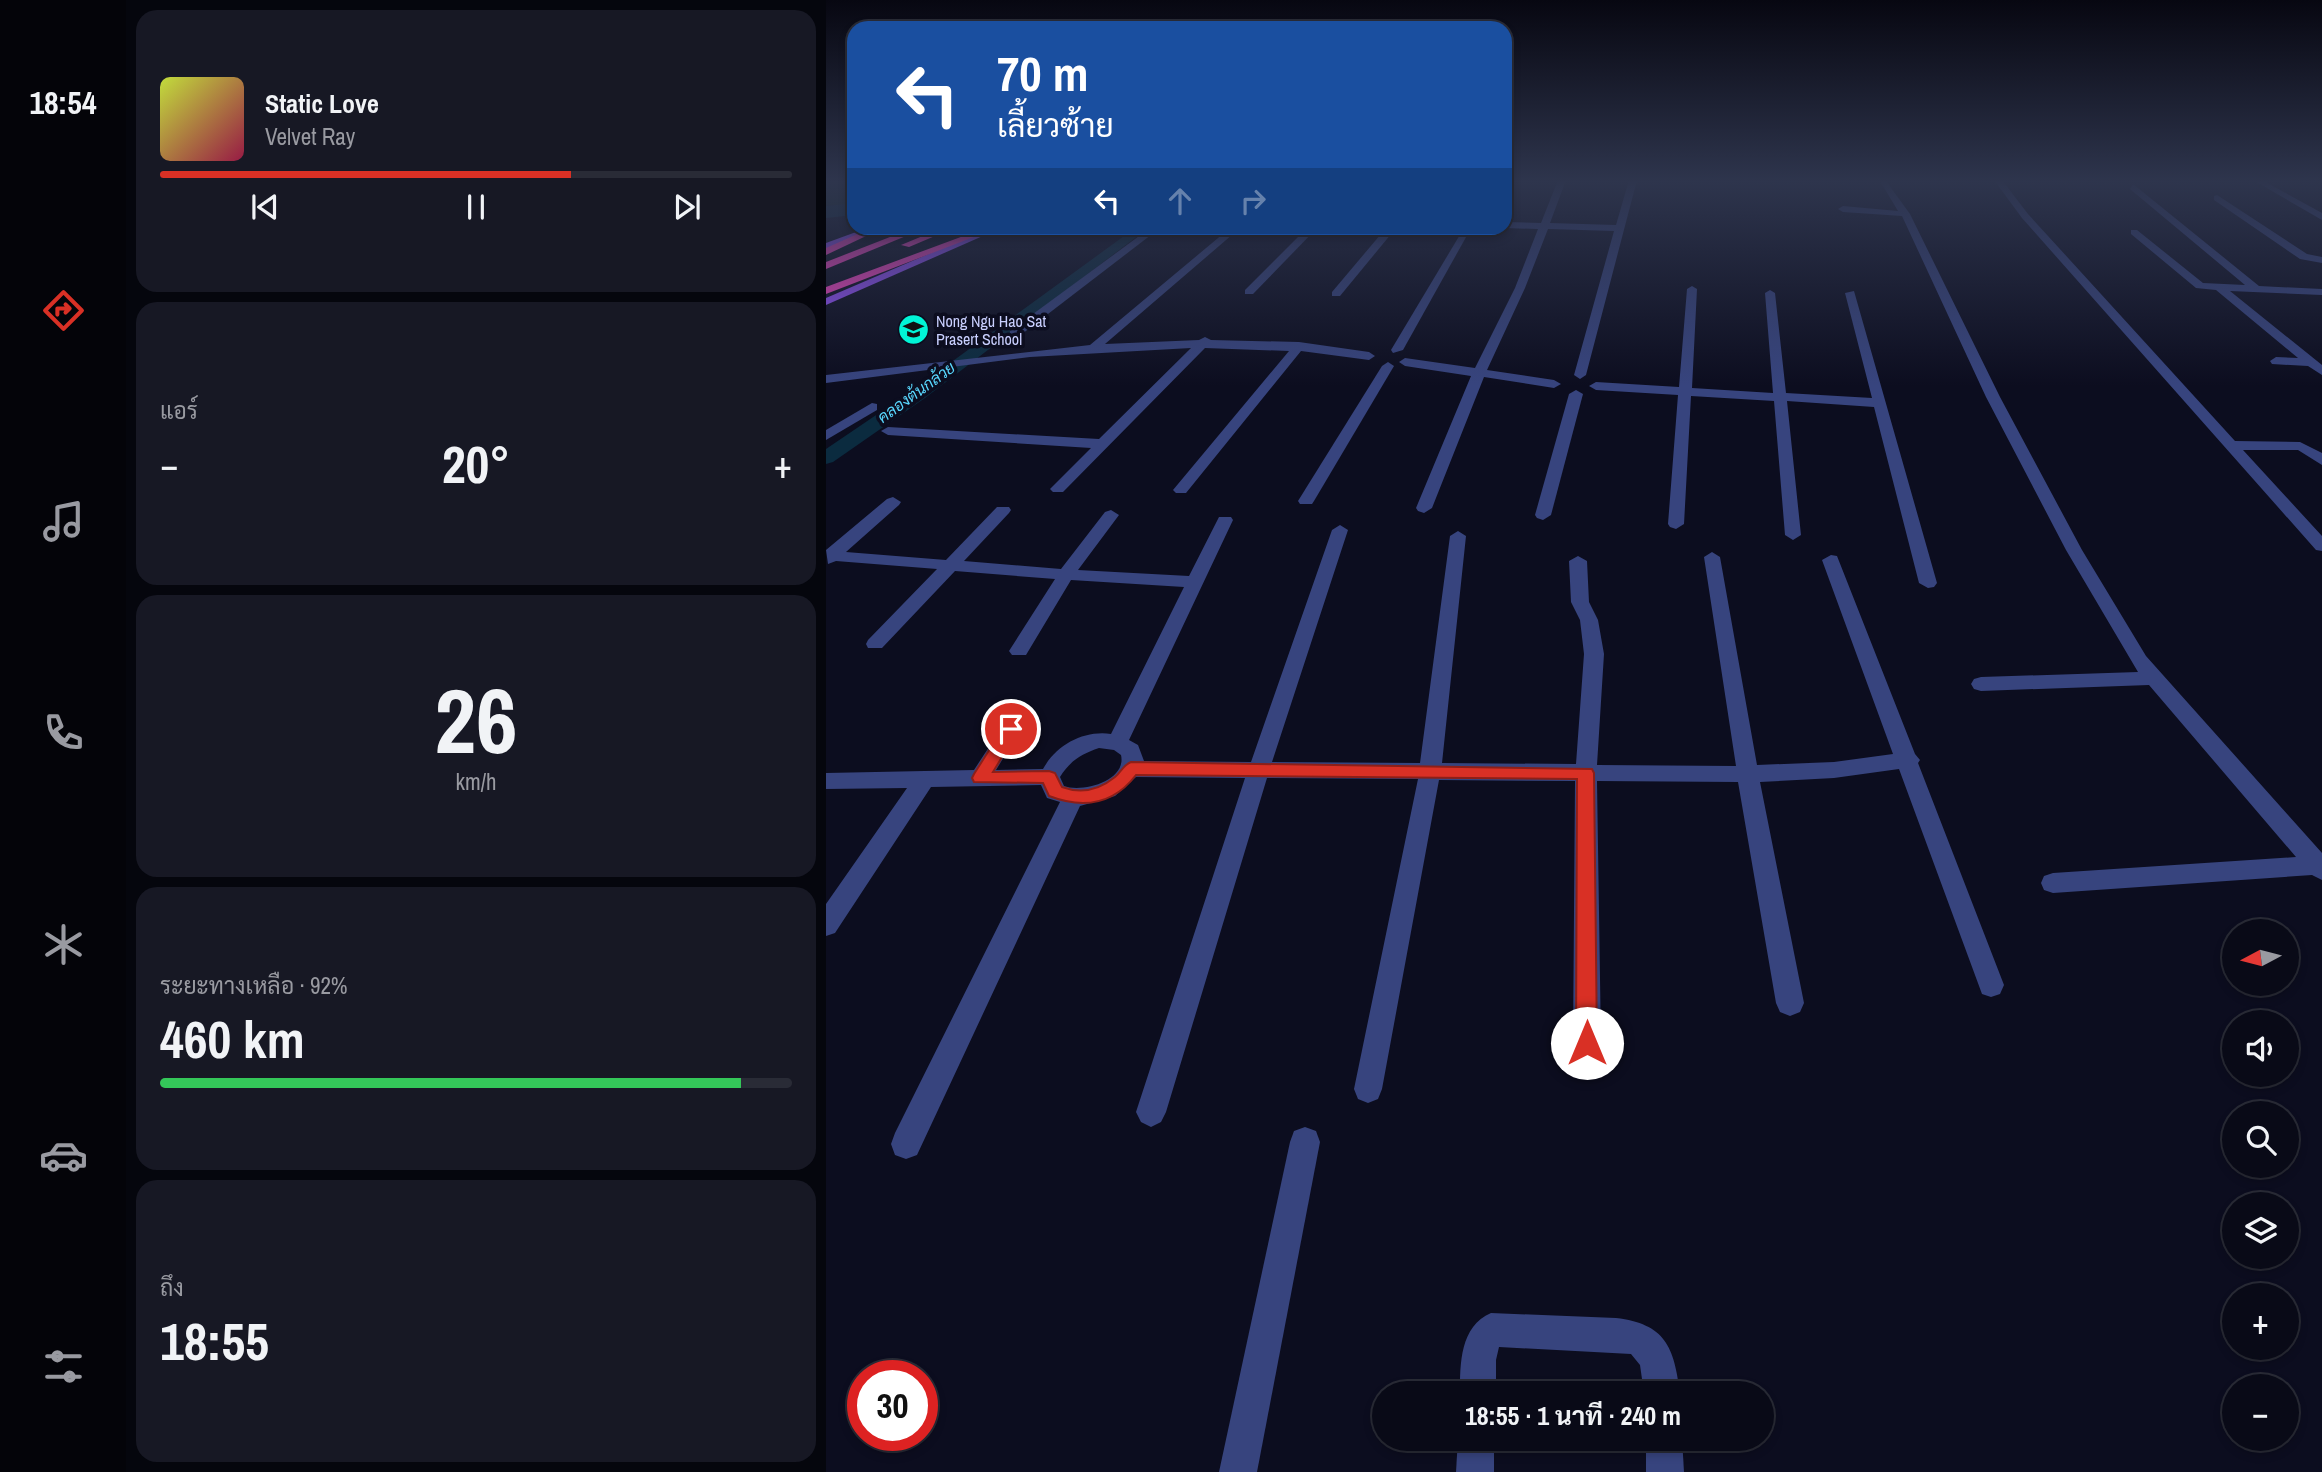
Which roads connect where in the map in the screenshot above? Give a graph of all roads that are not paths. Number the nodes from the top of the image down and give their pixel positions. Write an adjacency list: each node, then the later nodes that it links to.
1 (855, 249): 19 (highway)
2 (870, 249): 21 (highway)
3 (898, 249): 22 (highway)
4 (917, 249): 23 (highway)
5 (936, 249): 23 (highway)
6 (947, 249): 33 (main road)
7 (1127, 249): 35 (street)
8 (1211, 249): 37 (street)
9 (1292, 249): 28 (street)
10 (1374, 249): 32 (street)
11 (1455, 249): 40 (street)
12 (1534, 249): 45 (street)
13 (1615, 249): 46 (street)
14 (1922, 249): 84 (street)
15 (2054, 249): 58 (street)
16 (2154, 249): 25 (street)
17 (2207, 249): 26 (street)
18 (2292, 249): 20 (street)
19 (826, 260)
20 (2322, 260)
21 (826, 266)
22 (826, 278)
23 (826, 288)
24 (1692, 289): 50 (street)
25 (2221, 289): 26 (street); 42 (street)
26 (2256, 289): 27 (street)
27 (2307, 291): 29 (street); 34 (street)
28 (1249, 292)
29 (2322, 292)
30 (1770, 293): 52 (street)
31 (1850, 293): 53 (street)
32 (1336, 294)
33 (826, 302)
34 (2322, 302)
35 (1014, 334)
36 (1205, 341): 37 (street); 38 (street); 57 (street)
37 (1096, 346): 47 (street)
38 (1299, 346): 39 (street); 61 (street)
39 (1369, 356): 40 (street); 43 (street)
40 (1401, 356): 43 (street); 45 (street)
41 (2276, 361): 42 (street)
42 (2310, 362): 44 (street)
43 (1388, 366): 62 (street)
44 (2322, 372)
45 (1479, 373): 48 (street); 64 (street)
46 (1580, 375): 48 (street); 49 (street)
47 (826, 379)
48 (1554, 384): 51 (street)
49 (1596, 386): 50 (street); 51 (street)
50 (1685, 393): 52 (street); 69 (street)
51 (1576, 394): 67 (street)
52 (1780, 398): 53 (street); 71 (street)
53 (1880, 403): 81 (street)
54 (872, 407): 56 (street)
55 (888, 430): 57 (street)
56 (826, 436)
57 (1104, 444): 60 (street)
58 (2229, 445): 59 (street); 73 (street)
59 (2322, 461)
60 (1058, 489)
61 (1181, 490)
62 (1306, 501)
63 (893, 502): 74 (street)
64 (1424, 508)
65 (1003, 510): 78 (street)
66 (1111, 515): 79 (street)
67 (1543, 515)
68 (1225, 520): 80 (street)
69 (1676, 524)
70 (1340, 530): 90 (street)
71 (1793, 535)
72 (1458, 536): 91 (street)
73 (2322, 546)
74 (828, 557): 78 (street)
75 (1712, 557): 93 (street)
76 (1831, 560): 88 (street)
77 (1578, 561): 92 (street)
78 (952, 564): 79 (street); 82 (street)
79 (1066, 575): 80 (street); 83 (street)
80 (1196, 582): 87 (street)
81 (1928, 583)
82 (875, 644)
83 (1018, 651)
84 (2152, 678): 85 (street); 99 (street)
85 (1981, 684)
86 (1011, 729): 95 (street)
87 (1118, 741): 89 (street); 94 (street)
88 (1909, 760): 93 (street); 102 (street)
89 (1131, 769): 90 (street); 98 (street)
90 (1259, 770): 91 (street); 106 (street)
91 (1430, 772): 92 (street); 105 (street)
92 (1586, 773): 93 (street); 104 (street)
93 (1748, 774): 103 (street)
94 (1049, 777): 95 (street); 98 (street)
95 (980, 778): 97 (street)
96 (826, 781): 97 (street)
97 (924, 781): 101 (street)
98 (1073, 798): 108 (street)
99 (2320, 867): 100 (street)
100 (2053, 883)
101 (826, 925)
102 (1991, 985)
103 (1790, 1003)
104 (1587, 1043)
105 (1368, 1089)
106 (1151, 1112)
107 (1306, 1142): 113 (street)
108 (906, 1144)
109 (1478, 1381): 110 (street)
110 (1660, 1381)
111 (1476, 1451): 114 (street)
112 (1664, 1451): 115 (street)
113 (1238, 1472)
114 (1475, 1472)
115 (1665, 1472)

